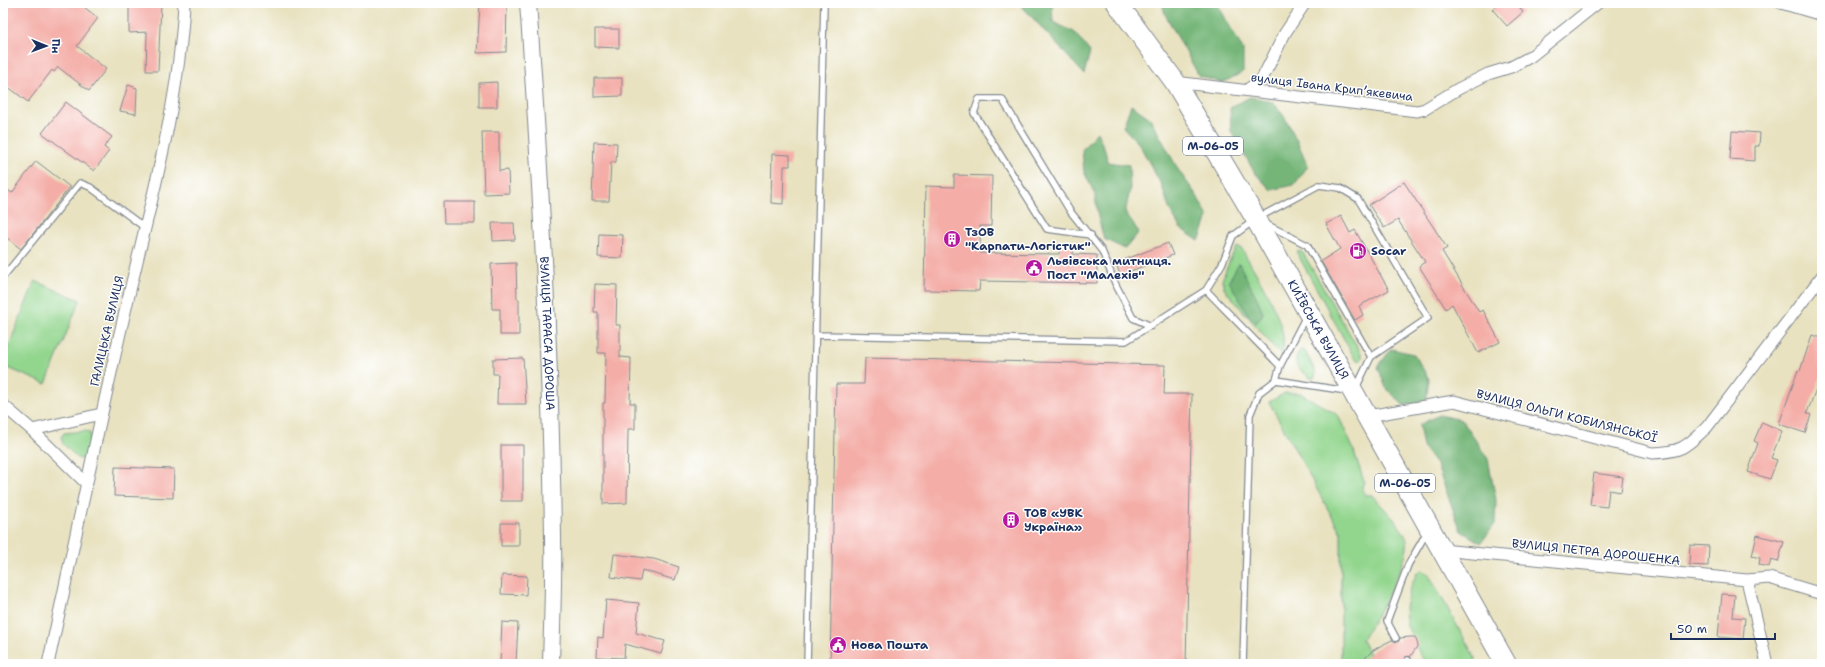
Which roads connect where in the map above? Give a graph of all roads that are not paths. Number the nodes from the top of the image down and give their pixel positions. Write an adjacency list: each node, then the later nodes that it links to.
1 (184, 3): 12 (street, ГАЛИЦЬКА ВУЛИЦЯ)
2 (528, 3): 35 (street, ВУЛИЦЯ ТАРАСА ДОРОША)
3 (824, 3): 19 (lane)
4 (1117, 3): 9 (highway, КИЇВСЬКА ВУЛИЦЯ / М-06-05)
5 (1305, 3): 10 (street)
6 (1598, 3): 10 (street, вулиця Івана Крипʼякевича)
7 (1782, 3): 8 (street)
8 (1822, 15)
9 (1175, 82): 10 (street, вулиця Івана Крипʼякевича); 11 (highway, КИЇВСЬКА ВУЛИЦЯ / М-06-05)
10 (1247, 90)
11 (1256, 219): 16 (lane); 17 (highway, КИЇВСЬКА ВУЛИЦЯ / М-06-05); 20 (lane); 20 (lane)
12 (144, 227): 15 (lane); 25 (street, ГАЛИЦЬКА ВУЛИЦЯ)
13 (1091, 235): 13 (lane); 18 (lane)
14 (1822, 276): 26 (street, ВУЛИЦЯ ОЛЬГИ КОБИЛЯНСЬКОЇ)
15 (3, 277)
16 (1206, 290): 18 (lane); 21 (lane)
17 (1309, 311): 21 (lane); 23 (highway, КИЇВСЬКА ВУЛИЦЯ / М-06-05)
18 (1151, 326): 19 (lane)
19 (816, 335): 36 (lane)
20 (1371, 357): 23 (lane)
21 (1280, 366): 22 (lane)
22 (1276, 380): 23 (lane); 37 (lane)
23 (1354, 392): 26 (highway, КИЇВСЬКА ВУЛИЦЯ / М-06-05)
24 (3, 405): 27 (street)
25 (101, 414): 27 (street); 28 (street, ГАЛИЦЬКА ВУЛИЦЯ)
26 (1368, 416): 29 (highway, КИЇВСЬКА ВУЛИЦЯ / М-06-05)
27 (32, 430): 28 (street)
28 (86, 483): 34 (street, ГАЛИЦЬКА ВУЛИЦЯ)
29 (1430, 527): 30 (highway, КИЇВСЬКА ВУЛИЦЯ / М-06-05); 33 (lane)
30 (1442, 550): 31 (street, ВУЛИЦЯ ПЕТРА ДОРОШЕНКА); 38 (highway, КИЇВСЬКА ВУЛИЦЯ / М-06-05)
31 (1747, 580): 32 (street, ВУЛИЦЯ ПЕТРА ДОРОШЕНКА); 39 (street)
32 (1822, 594)
33 (1396, 638)
34 (48, 664)
35 (551, 664)
36 (807, 664)
37 (1243, 664)
38 (1506, 664)
39 (1767, 664)

